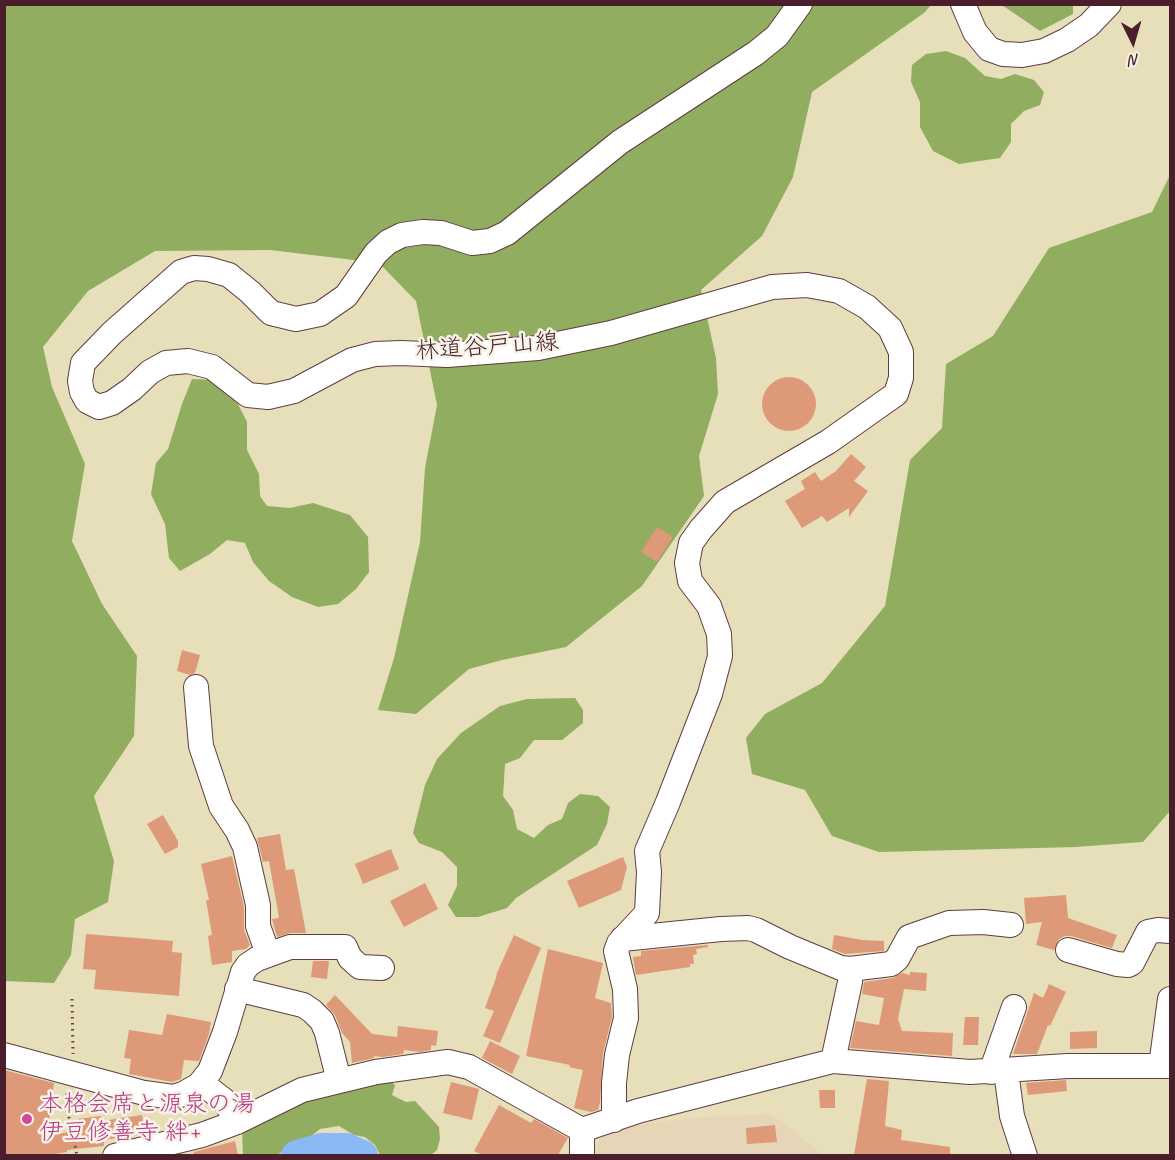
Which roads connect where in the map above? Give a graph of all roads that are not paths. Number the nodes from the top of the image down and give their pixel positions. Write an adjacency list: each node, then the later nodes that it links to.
1 (800, 4): 7 (street, 林道谷戸山線)
2 (963, 4): 3 (street)
3 (1109, 4)
4 (196, 687): 9 (street)
5 (1011, 926): 11 (street)
6 (1170, 931): 8 (street)
7 (622, 939): 11 (street); 21 (street)
8 (1068, 950)
9 (268, 954): 10 (street); 12 (street)
10 (382, 968)
11 (850, 969): 16 (street)
12 (237, 989): 19 (street); 20 (street)
13 (1170, 999): 17 (street)
14 (1014, 1006): 18 (street)
15 (4, 1055): 20 (street)
16 (833, 1061): 18 (street); 21 (street)
17 (1166, 1066): 18 (street)
18 (999, 1072): 26 (street)
19 (339, 1081): 22 (street); 23 (street)
20 (199, 1084): 22 (street)
21 (614, 1120): 23 (street)
22 (237, 1122): 24 (street)
23 (582, 1130): 25 (street)
24 (115, 1155)
25 (582, 1155)
26 (1025, 1155)

